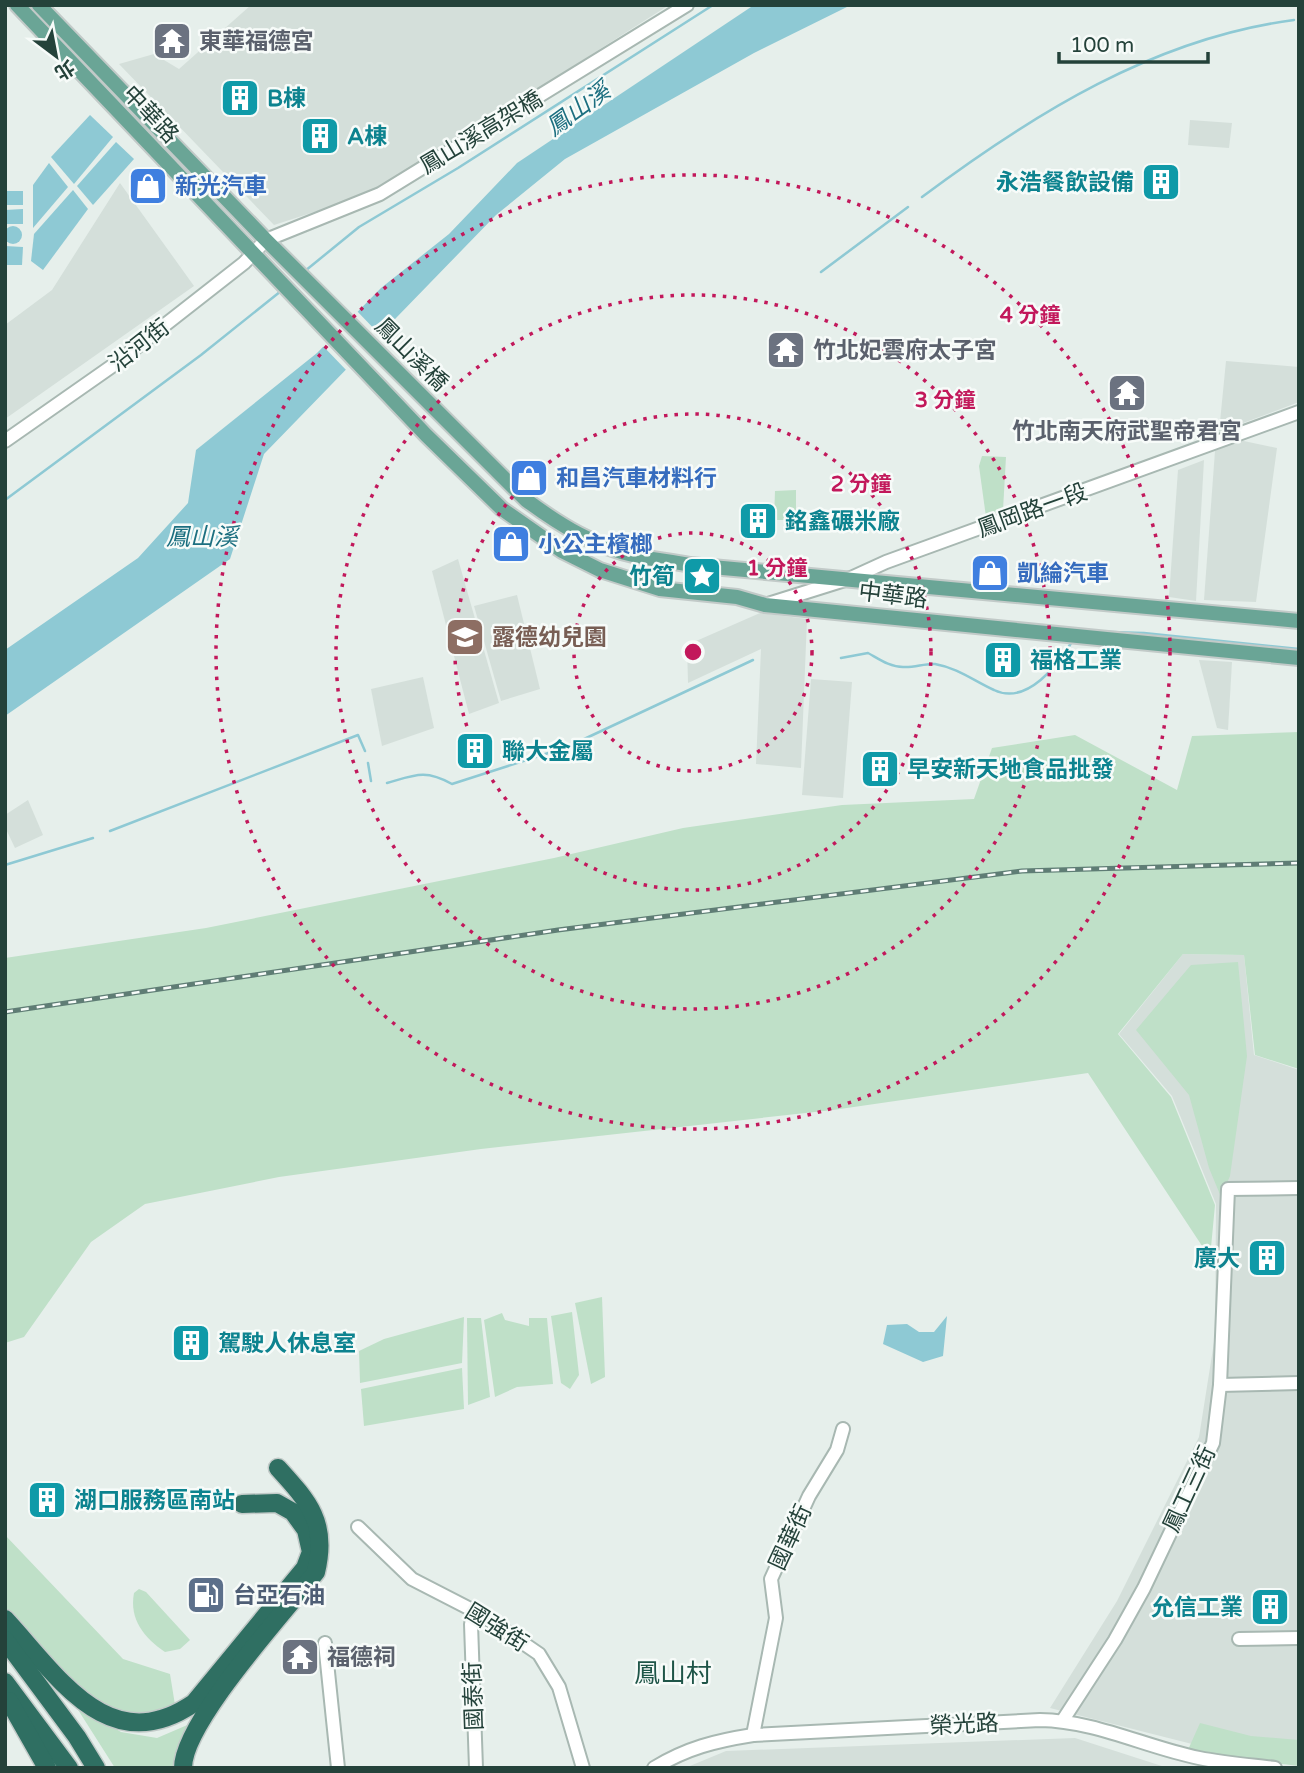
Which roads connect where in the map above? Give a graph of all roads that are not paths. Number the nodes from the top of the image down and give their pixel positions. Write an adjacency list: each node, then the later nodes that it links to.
1 (17, 5): 5 (main road, 中華路)
2 (39, 5): 4 (main road, 中華路)
3 (687, 5): 4 (street, 鳳山溪高架橋)
4 (266, 240): 5 (street, 沿河街); 8 (main road, 鳳山溪橋)
5 (252, 254): 7 (street, 沿河街); 9 (main road, 鳳山溪橋)
6 (1299, 412): 10 (street, 鳳岡路一段)
7 (5, 441)
8 (526, 500): 10 (main road, 中華路)
9 (502, 509): 11 (main road, 中華路)
10 (851, 578): 11 (street, 鳳岡路一段); 12 (main road, 中華路)
11 (765, 605): 13 (main road, 中華路)
12 (1299, 621)
13 (1299, 657)
14 (1299, 1188): 16 (street, 鳳工三街)
15 (1299, 1383): 16 (street)
16 (1220, 1385): 29 (street, 鳳工三街)
17 (843, 1429): 30 (street, 國華街)
18 (278, 1468): 34 (highway)
19 (242, 1504): 21 (highway)
20 (358, 1527): 37 (street, 國強街)
21 (5, 1619)
22 (471, 1624): 36 (street, 國泰街)
23 (1299, 1638): 24 (street)
24 (1239, 1639)
25 (5, 1640): 33 (highway)
26 (325, 1643): 35 (street)
27 (5, 1682): 32 (highway)
28 (5, 1695): 31 (highway)
29 (1063, 1720): 30 (street, 榮光路); 39 (street, 榮光路)
30 (753, 1735): 38 (street, 榮光路)
31 (47, 1768)
32 (69, 1768)
33 (96, 1768)
34 (183, 1768)
35 (338, 1768)
36 (476, 1768)
37 (583, 1768)
38 (654, 1768)
39 (1275, 1768)

